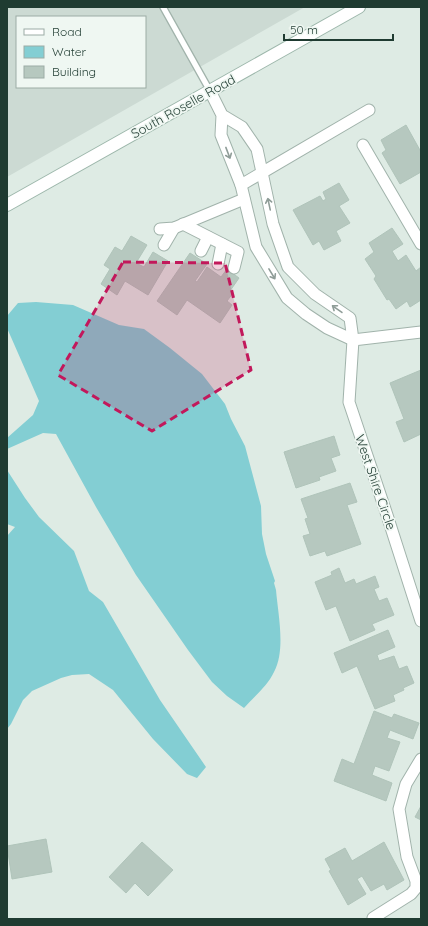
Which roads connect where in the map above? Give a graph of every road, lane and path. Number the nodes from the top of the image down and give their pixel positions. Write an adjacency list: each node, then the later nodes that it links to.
1 (163, 7): 3 (lane)
2 (358, 7): 3 (main road, South Roselle Road)
3 (210, 90): 5 (street); 10 (main road, South Roselle Road)
4 (369, 110): 7 (street)
5 (222, 115): 7 (street, West Shire Circle); 8 (street, one-way to 8)
6 (364, 145): 15 (street)
7 (262, 172): 8 (street); 21 (street, West Shire Circle, one-way to 7)
8 (241, 185): 9 (street)
9 (244, 199): 11 (street); 21 (street, one-way to 21)
10 (7, 205)
11 (178, 226): 12 (street); 13 (street); 16 (street)
12 (160, 229)
13 (208, 237): 14 (street); 17 (street)
14 (222, 244): 18 (street); 19 (street)
15 (421, 244)
16 (164, 245)
17 (201, 250)
18 (218, 264)
19 (234, 268)
20 (421, 332): 21 (street)
21 (353, 340): 22 (street, West Shire Circle)
22 (421, 621)
23 (421, 759): 24 (street)
24 (373, 918)

